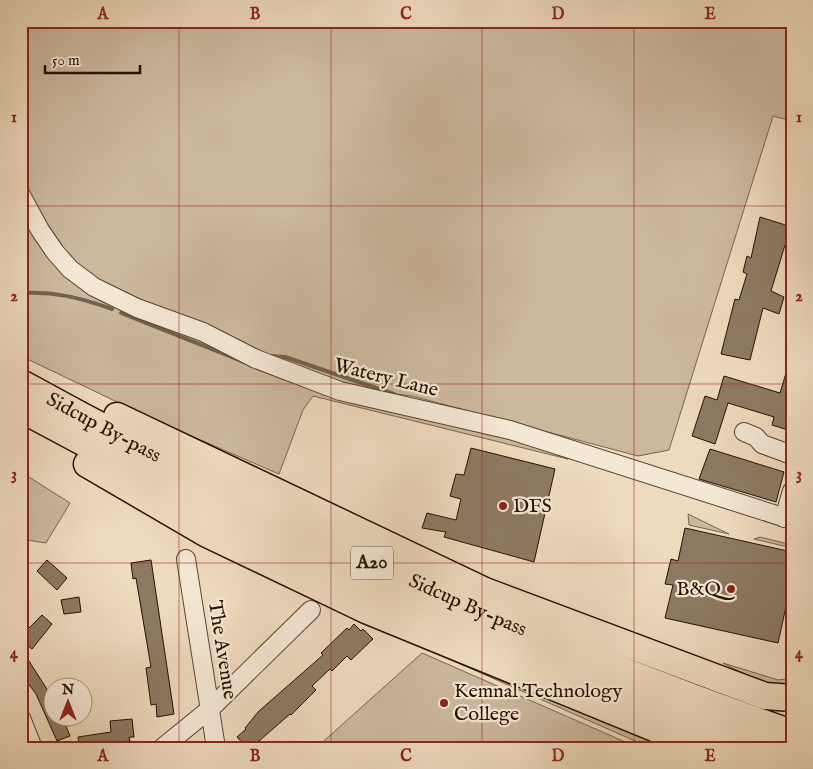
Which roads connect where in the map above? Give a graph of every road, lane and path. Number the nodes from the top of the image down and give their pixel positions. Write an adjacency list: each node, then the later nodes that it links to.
1 (21, 195): 9 (street, Watery Lane)
2 (21, 372): 12 (highway, A20)
3 (21, 383): 15 (highway, Sidcup By-pass / A20)
4 (21, 409): 15 (highway, Sidcup By-pass / A20)
5 (21, 421): 20 (highway, A20)
6 (744, 432): 7 (street)
7 (792, 455)
8 (792, 491): 9 (street)
9 (788, 519)
10 (186, 560): 13 (street, The Avenue)
11 (311, 610): 13 (street)
12 (792, 698)
13 (210, 710): 18 (street); 19 (street, The Avenue)
14 (21, 718): 17 (street)
15 (733, 723): 16 (highway, Sidcup By-pass / A20); 21 (highway, Sidcup By-pass / A20)
16 (792, 732)
17 (33, 748)
18 (162, 748)
19 (216, 748)
20 (703, 748)
21 (772, 748)

